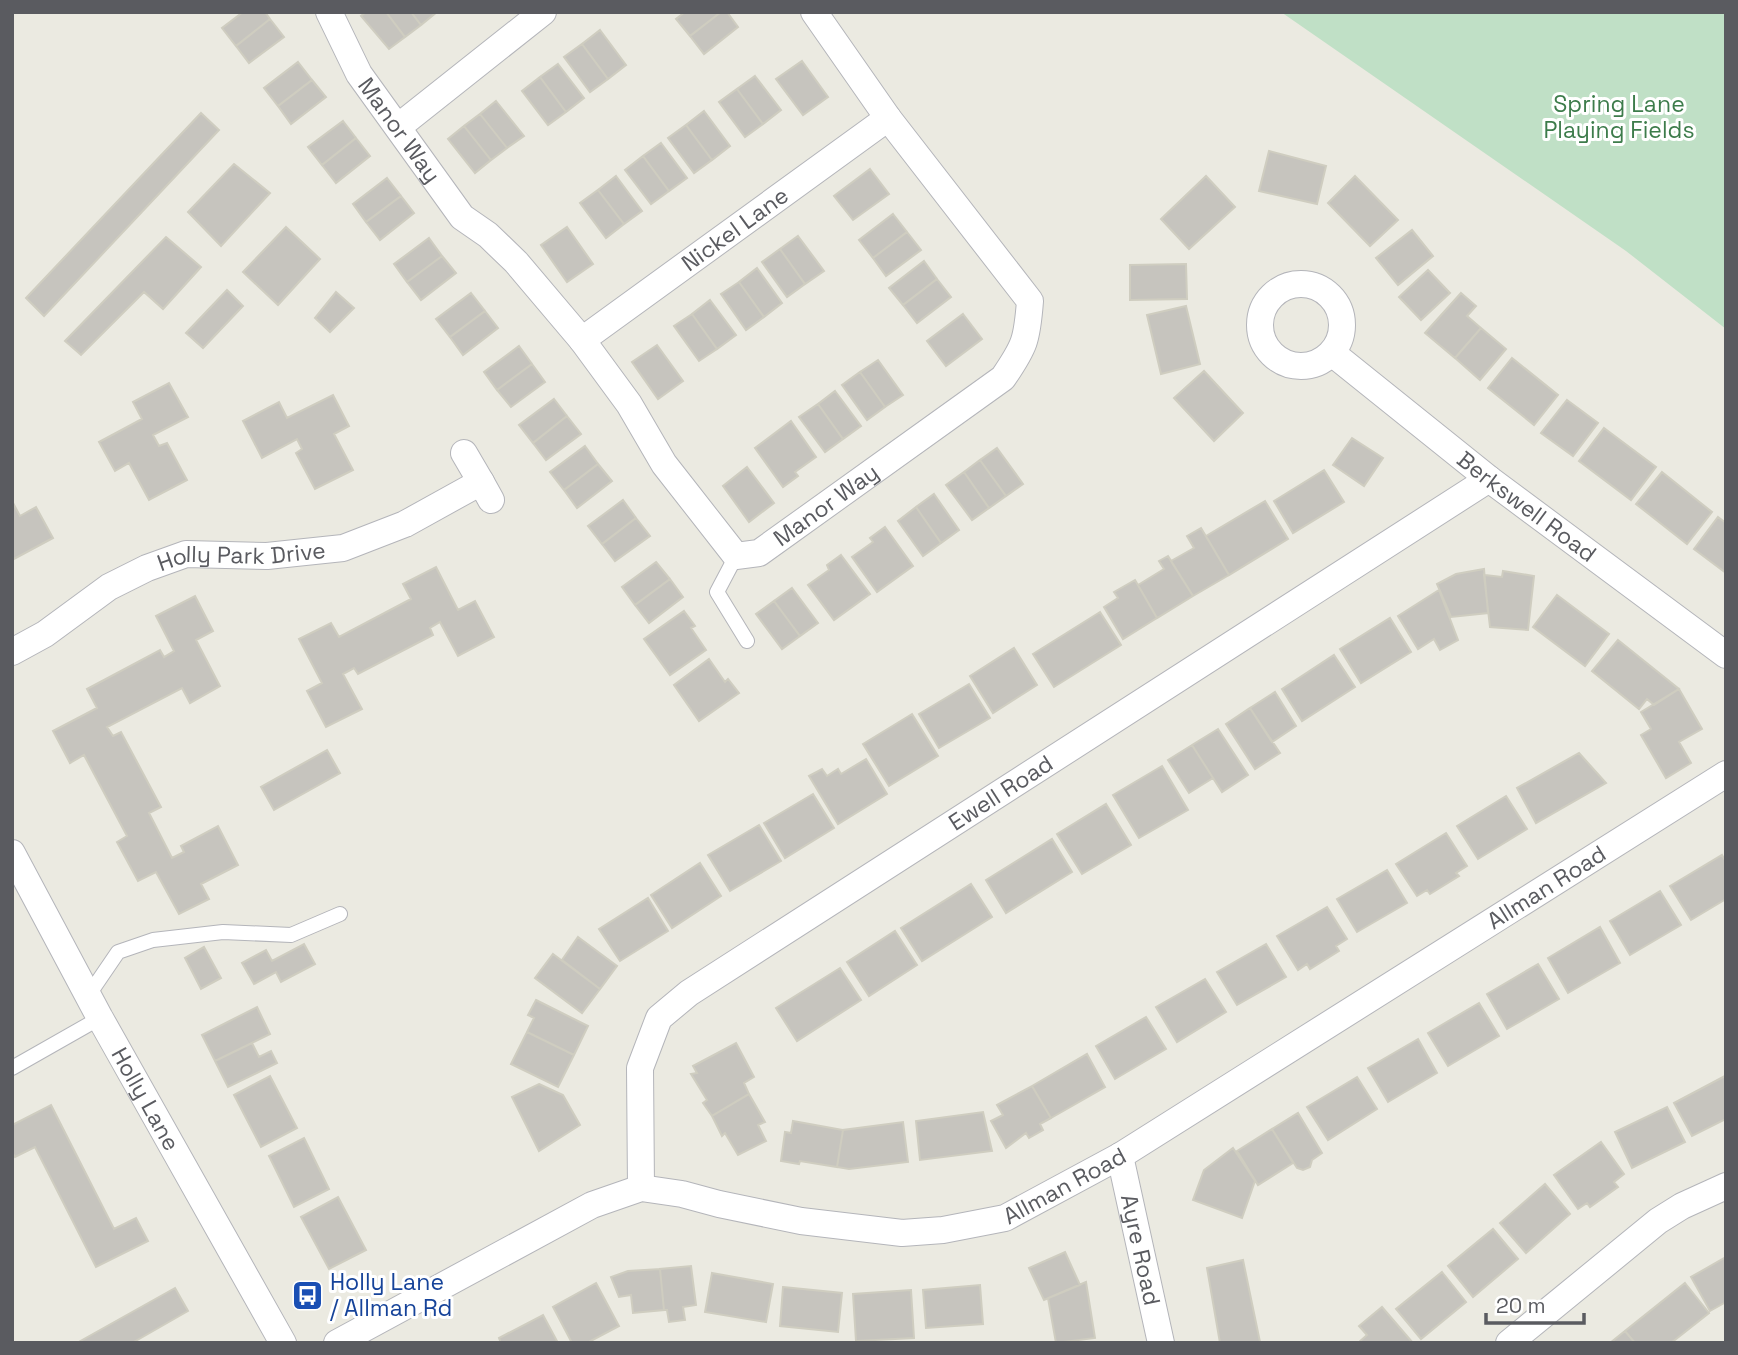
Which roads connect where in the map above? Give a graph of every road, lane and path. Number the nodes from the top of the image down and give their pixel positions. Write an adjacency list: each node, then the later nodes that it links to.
1 (329, 12): 5 (street, Manor Way)
2 (543, 12): 5 (street)
3 (814, 12): 4 (street, Manor Way)
4 (888, 118): 6 (street, Nickel Lane); 10 (street, Manor Way)
5 (398, 127): 6 (street, Manor Way)
6 (582, 340): 10 (street, Manor Way)
7 (1332, 353): 9 (street, Berkswell Road)
8 (464, 453): 12 (street, Holly Park Drive)
9 (1489, 479): 13 (street, Berkswell Road); 21 (street, Ewell Road)
10 (736, 556): 11 (lane)
11 (747, 641)
12 (12, 652)
13 (1726, 654)
14 (1726, 774): 19 (street, Allman Road)
15 (12, 853): 17 (street, Holly Lane)
16 (340, 914): 17 (lane)
17 (94, 1007): 18 (lane); 22 (street, Holly Lane)
18 (12, 1068)
19 (1120, 1156): 21 (street, Allman Road); 24 (street, Ayre Road)
20 (1726, 1186): 25 (street)
21 (641, 1188): 23 (street, Allman Road)
22 (283, 1343)
23 (337, 1343)
24 (1161, 1343)
25 (1509, 1343)

